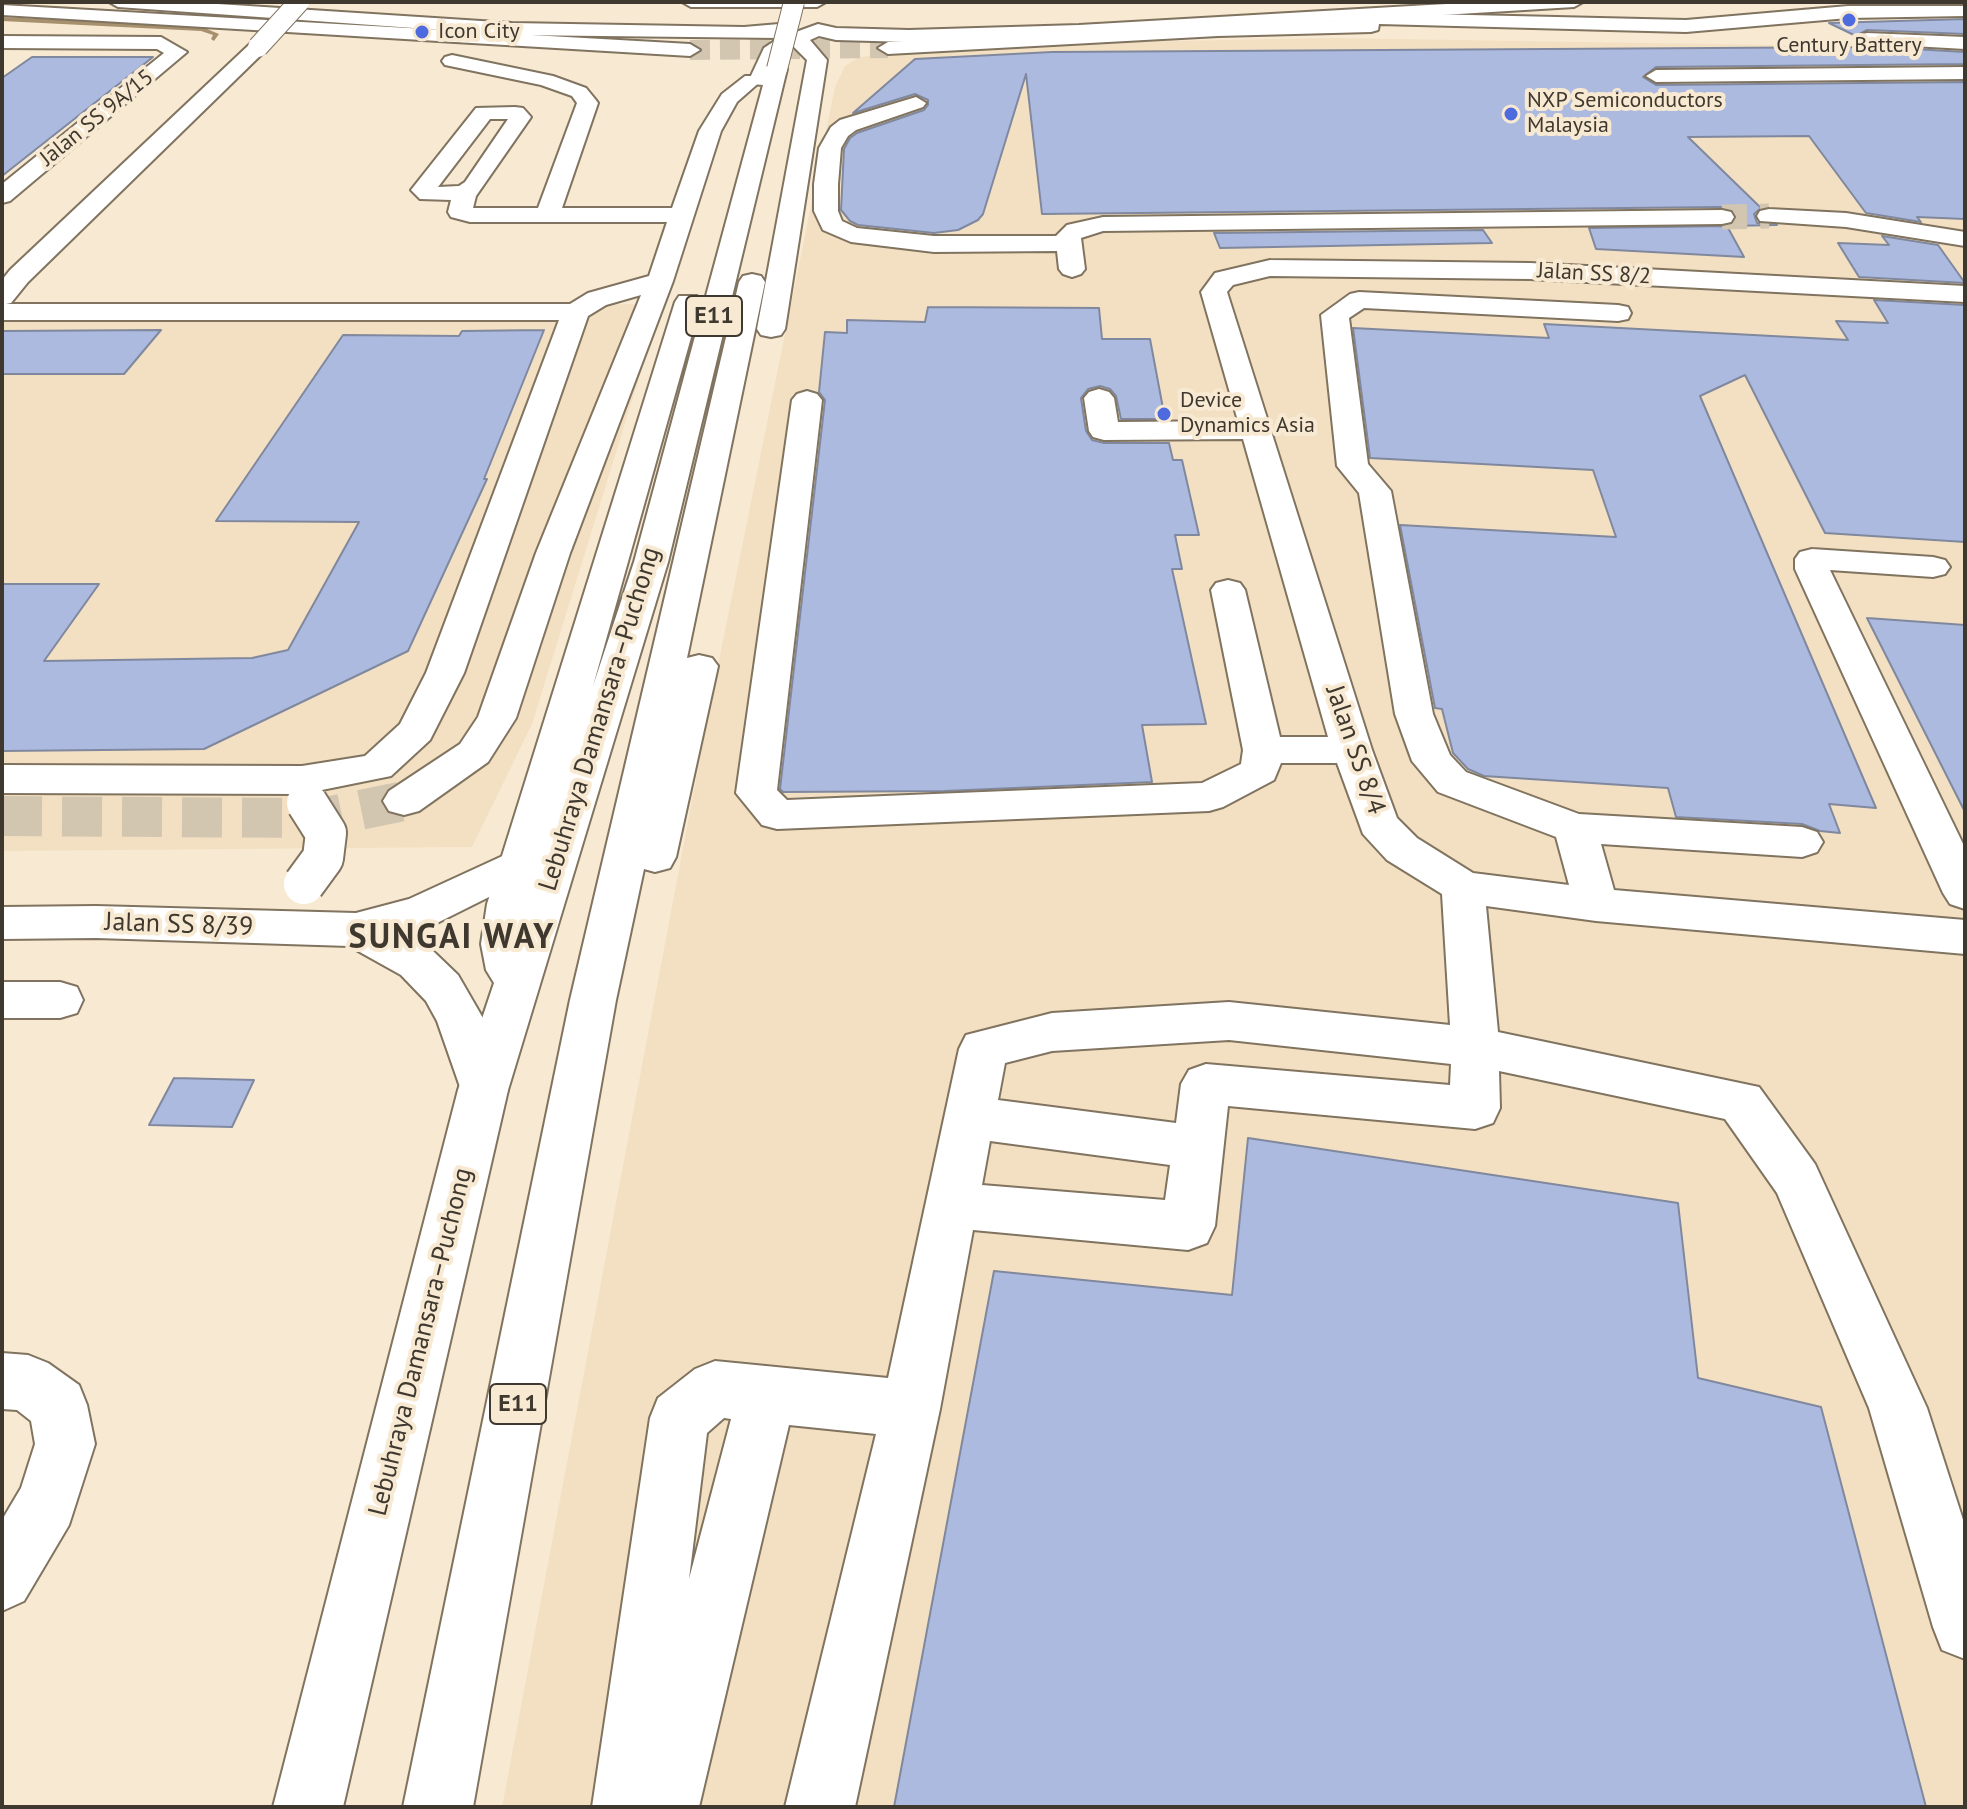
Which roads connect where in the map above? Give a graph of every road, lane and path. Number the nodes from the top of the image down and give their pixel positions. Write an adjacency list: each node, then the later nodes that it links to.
1 (118, 2): 17 (main road)
2 (299, 2): 51 (main road, bridge)
3 (691, 2): 6 (main road)
4 (787, 2): 23 (main road)
5 (794, 2): 78 (main road, Lebuhraya Damansara–Puchong / E11, bridge)
6 (816, 2): 81 (main road, Lebuhraya Damansara–Puchong / E11)
7 (1312, 2): 9 (main road)
8 (1574, 2): 19 (main road)
9 (1189, 5)
10 (1872, 5): 12 (main road); 15 (main road); 18 (main road)
11 (829, 7): 14 (main road); 30 (main road)
12 (1965, 9): 15 (main road)
13 (2, 10): 14 (main road)
14 (217, 12): 17 (main road); 29 (main road)
15 (1846, 13): 16 (main road); 24 (main road)
16 (1347, 17): 19 (main road); 20 (main road)
17 (346, 20): 22 (main road)
18 (1614, 21)
19 (1259, 24): 20 (main road); 28 (main road); 30 (main road)
20 (1324, 27): 21 (main road)
21 (1561, 27)
22 (665, 33): 23 (main road); 34 (main road)
23 (786, 35): 30 (main road); 30 (main road); 34 (main road)
24 (1808, 36)
25 (1849, 39): 31 (main road)
26 (2, 42): 27 (main road)
27 (28, 42): 32 (main road); 39 (main road, Jalan SS 9A/15)
28 (888, 48)
29 (690, 50)
30 (829, 51): 56 (main road)
31 (1964, 59): 35 (main road)
32 (2, 60)
33 (452, 61): 40 (main road)
34 (747, 73): 38 (main road); 41 (main road)
35 (1656, 76)
36 (916, 103): 45 (main road)
37 (465, 193): 40 (main road)
38 (720, 193)
39 (2, 196)
40 (547, 215): 41 (main road)
41 (682, 215): 49 (main road)
42 (1769, 216): 44 (main road)
43 (1722, 217): 45 (main road)
44 (1965, 239)
45 (1068, 243): 46 (main road)
46 (1072, 269)
47 (1530, 271): 48 (main road, Jalan SS 8/2); 50 (main road, Jalan SS 8/2); 52 (main road)
48 (1224, 279): 59 (main road, Jalan SS 8/4)
49 (677, 281): 54 (main road); 67 (main road); 70 (main road)
50 (1965, 294)
51 (2, 297)
52 (1541, 309): 55 (main road); 68 (main road)
53 (2, 312): 54 (main road)
54 (576, 312): 66 (main road)
55 (1618, 313)
56 (767, 354)
57 (1099, 398): 59 (main road)
58 (807, 400): 63 (main road)
59 (1255, 430): 64 (main road, Jalan SS 8/4)
60 (1933, 567): 71 (main road)
61 (1228, 590): 63 (main road)
62 (706, 633): 81 (main road)
63 (1263, 750): 64 (main road)
64 (1352, 750): 72 (main road, Jalan SS 8/4)
65 (2, 779): 66 (main road)
66 (304, 791): 75 (main road, bridge)
67 (404, 801)
68 (1575, 828): 69 (main road); 73 (main road)
69 (1802, 842)
70 (520, 863): 76 (main road, Jalan SS 8/39); 78 (main road)
71 (1959, 870)
72 (1463, 887): 73 (main road, Jalan SS 8/4); 82 (main road)
73 (1596, 905): 77 (main road, Jalan SS 8/4)
74 (2, 923): 75 (main road, Jalan SS 8/39)
75 (281, 928): 76 (main road, Jalan SS 8/39)
76 (356, 930): 83 (main road, Jalan SS 8/39)
77 (1965, 937)
78 (514, 994): 83 (main road, Lebuhraya Damansara–Puchong / E11)
79 (2, 1000): 80 (main road)
80 (60, 1000)
81 (593, 1000): 93 (main road, Lebuhraya Damansara–Puchong / E11)
82 (1475, 1047): 84 (main road); 85 (main road); 91 (main road)
83 (483, 1090): 92 (main road, Lebuhraya Damansara–Puchong / E11)
84 (969, 1117): 85 (main road); 86 (main road)
85 (1198, 1147): 86 (main road)
86 (952, 1205): 89 (main road)
87 (2, 1381): 90 (main road)
88 (767, 1394): 89 (main road); 94 (main road); 95 (main road)
89 (911, 1409): 96 (main road)
90 (2, 1579)
91 (1965, 1627)
92 (308, 1807)
93 (438, 1807)
94 (627, 1807)
95 (664, 1807)
96 (820, 1807)

